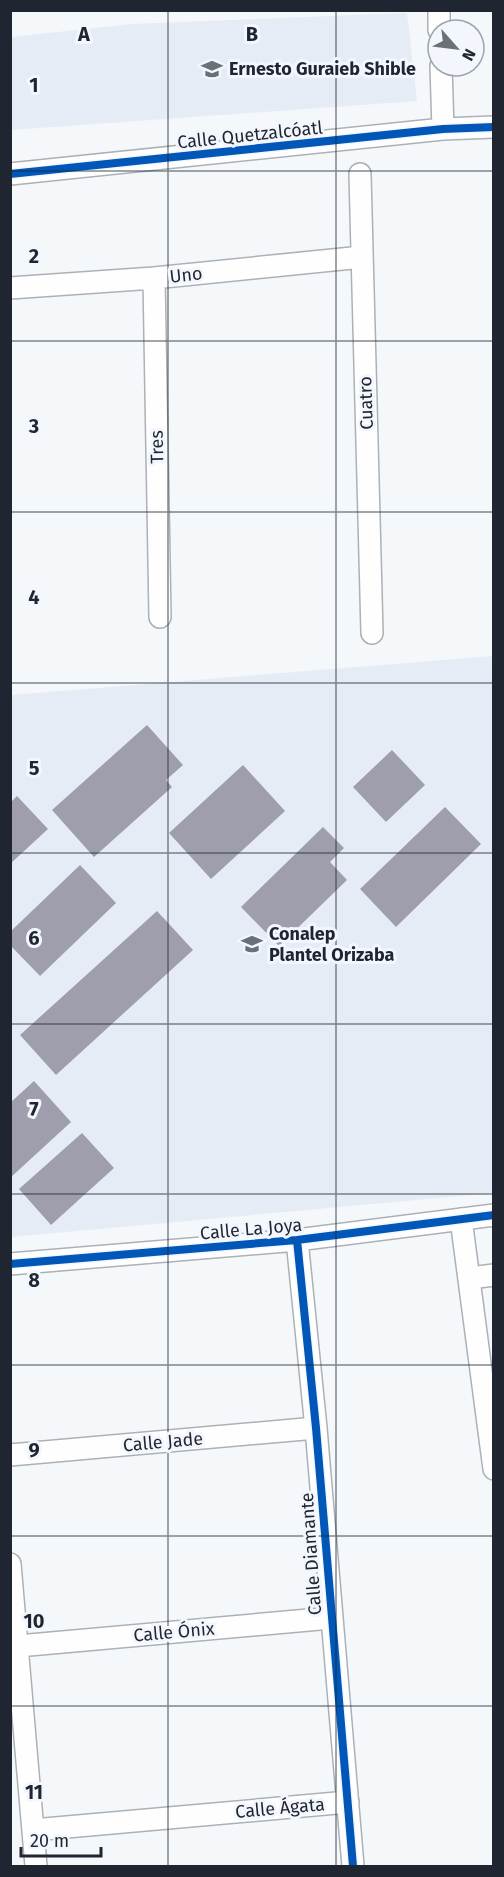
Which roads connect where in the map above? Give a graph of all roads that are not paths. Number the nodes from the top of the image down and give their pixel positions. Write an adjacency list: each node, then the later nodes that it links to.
1 (441, 78): 3 (street)
2 (494, 127): 3 (street, Calle Quetzalcóatl)
3 (443, 129): 4 (street, Calle Quetzalcóatl)
4 (10, 174)
5 (360, 174): 6 (street, Cuatro)
6 (362, 257): 7 (street, Uno); 10 (street, Cuatro)
7 (154, 278): 8 (street, Uno); 9 (street, Tres)
8 (10, 288)
9 (160, 617)
10 (372, 633)
11 (494, 1215): 12 (street, Calle La Joya)
12 (461, 1219): 13 (street, Calle La Joya); 16 (street)
13 (297, 1240): 14 (street, Calle La Joya); 17 (street, Calle Diamante)
14 (10, 1264)
15 (494, 1275): 16 (street)
16 (470, 1278): 19 (street)
17 (316, 1428): 18 (street, Calle Jade); 21 (street, Calle Diamante)
18 (10, 1455)
19 (494, 1468)
20 (10, 1564): 22 (street)
21 (331, 1618): 22 (street, Calle Ónix); 23 (street, Calle Diamante)
22 (18, 1646): 24 (street)
23 (348, 1802): 24 (street, Calle Ágata); 26 (street, Calle Diamante)
24 (33, 1830): 25 (street)
25 (36, 1866)
26 (353, 1866)

